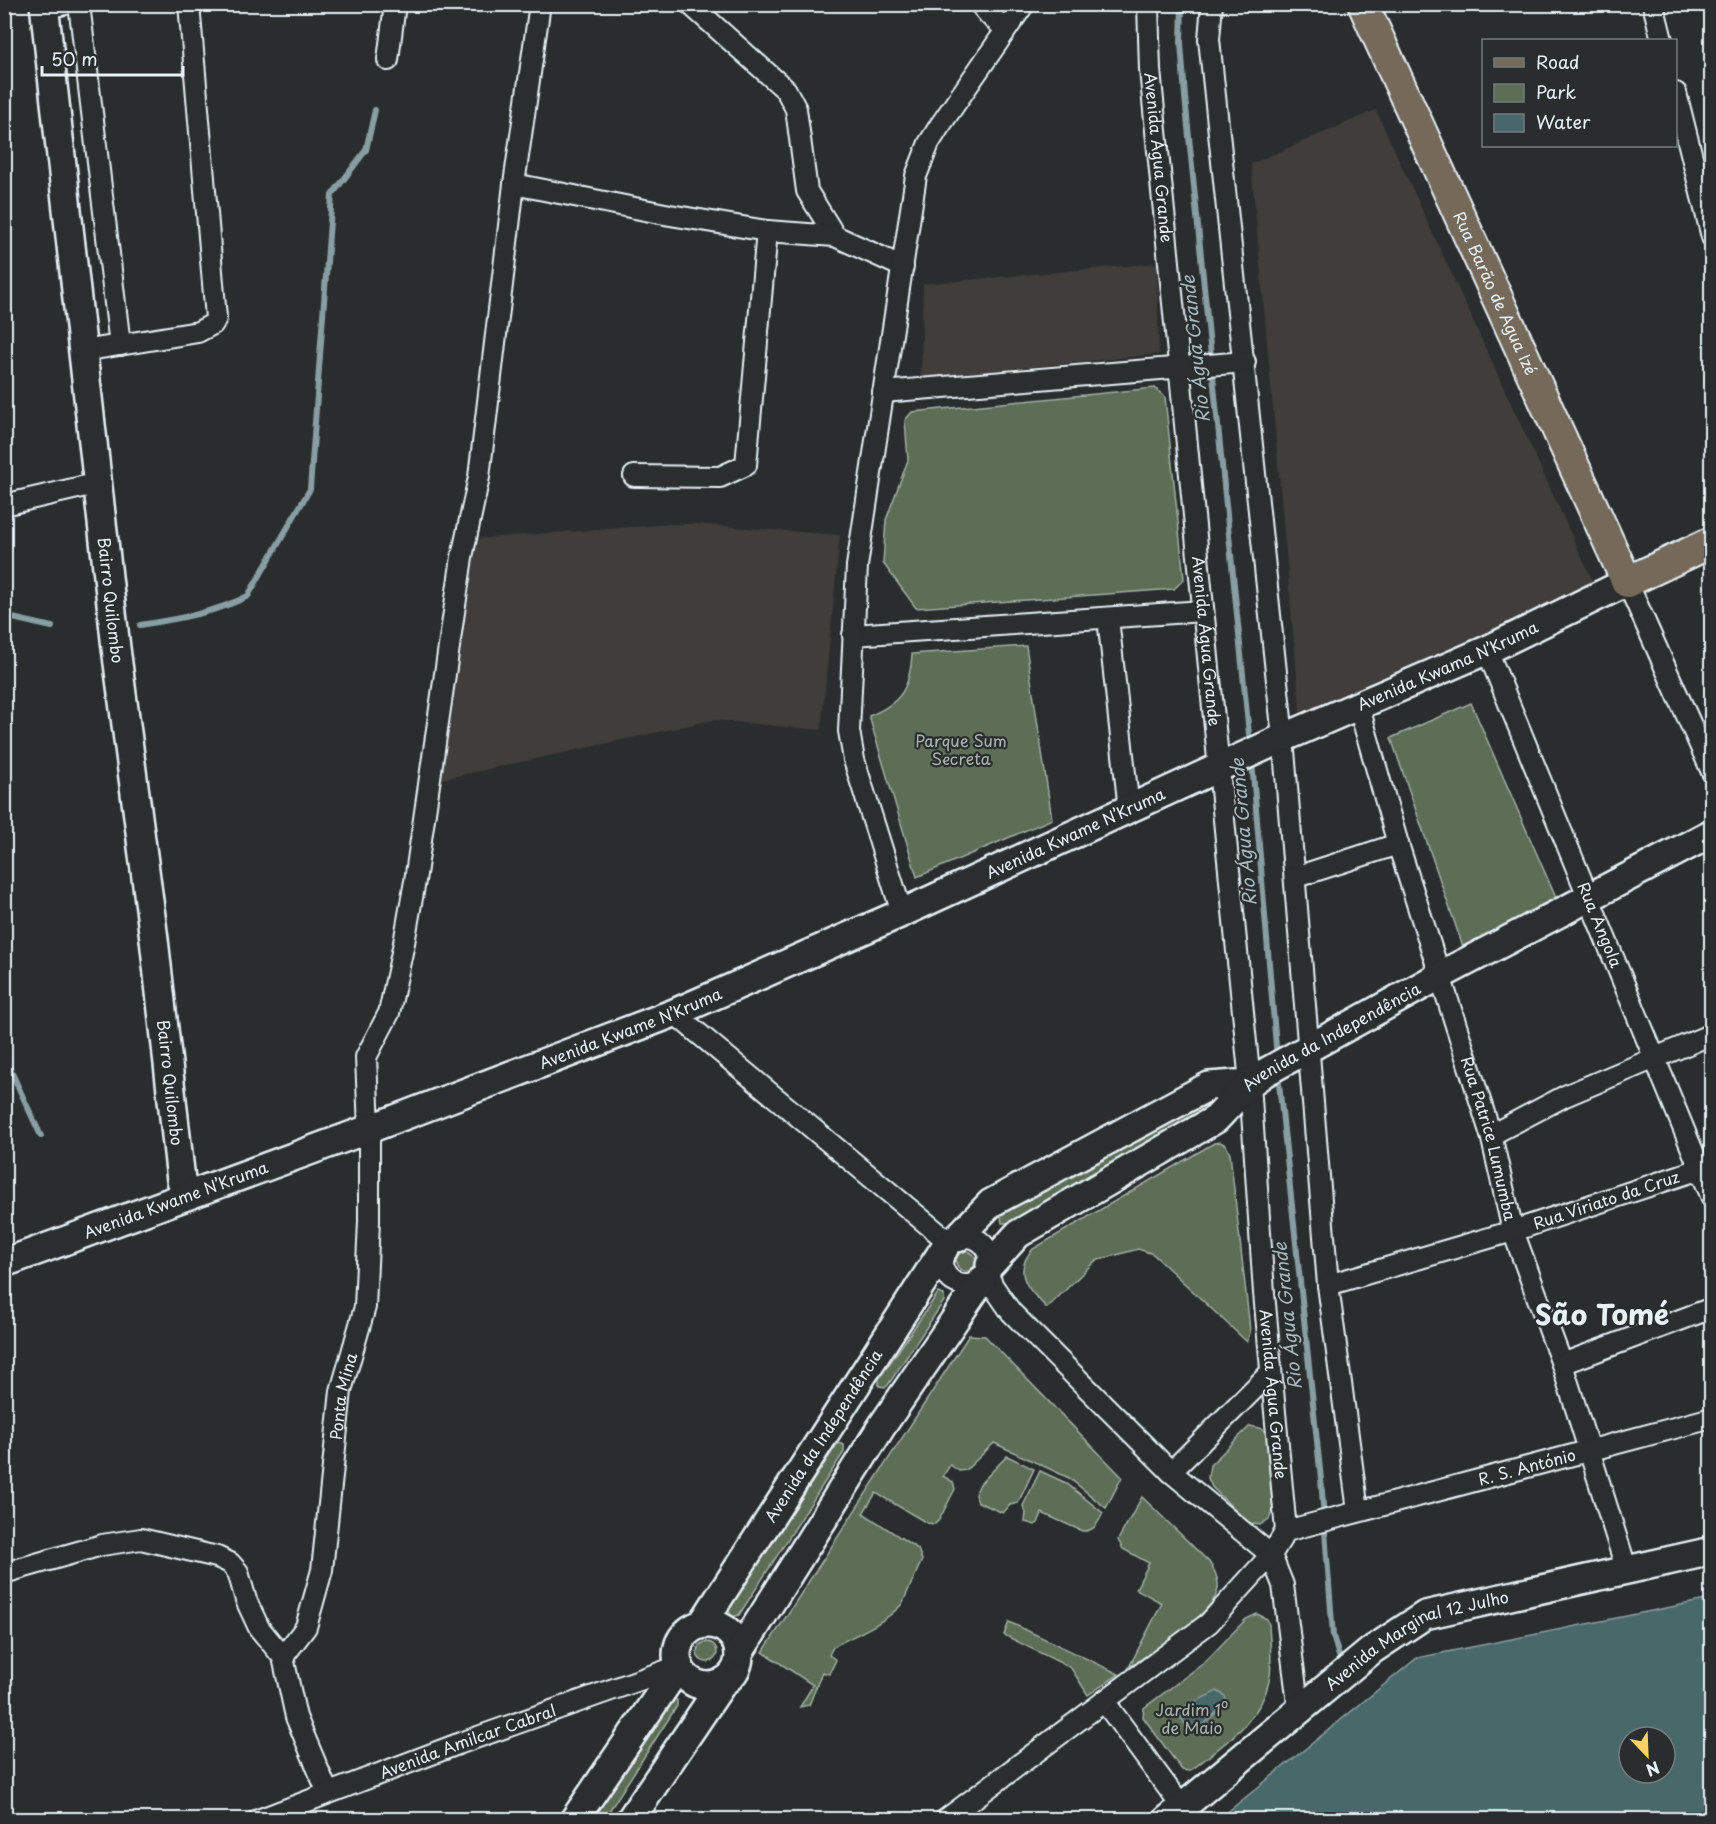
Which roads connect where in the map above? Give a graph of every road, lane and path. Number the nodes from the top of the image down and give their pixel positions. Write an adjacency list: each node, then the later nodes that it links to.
1 (80, 4): 22 (street)
2 (189, 4): 22 (street)
3 (395, 4): 15 (street)
4 (540, 4): 17 (street, Ponta Mina)
5 (690, 4): 19 (street)
6 (980, 4): 13 (street)
7 (1024, 4): 13 (street)
8 (1148, 4): 25 (street, Avenida Água Grande)
9 (1212, 4): 24 (street, Avenida Água Grande)
10 (1363, 4): 31 (main road, Rua Barão de Agua Izé)
11 (1653, 4): 14 (street)
12 (51, 6): 23 (street, Bairro Quilombo)
13 (1006, 29): 21 (street)
14 (1662, 39)
15 (388, 60)
16 (1677, 97): 20 (street)
17 (514, 184): 18 (street); 51 (street, Ponta Mina)
18 (767, 231): 19 (street); 27 (street)
19 (835, 236): 21 (street)
20 (1712, 237)
21 (903, 267): 26 (street)
22 (120, 345): 23 (street)
23 (83, 351): 28 (street, Bairro Quilombo)
24 (1238, 363): 25 (street); 37 (street, Avenida Água Grande)
25 (1179, 368): 26 (street); 32 (street, Avenida Água Grande)
26 (884, 392): 34 (street)
27 (634, 476)
28 (99, 483): 29 (street); 54 (street, Bairro Quilombo)
29 (4, 505)
30 (1712, 542): 31 (main road)
31 (1627, 582): 35 (street, Avenida Kwama N’Kruma); 38 (street)
32 (1203, 611): 33 (street); 37 (street, Avenida Água Grande)
33 (1108, 618): 34 (street); 39 (street)
34 (853, 635): 44 (street)
35 (1487, 650): 36 (street, Avenida Kwama N’Kruma); 43 (street, Rua Angola)
36 (1358, 705): 37 (street, Avenida Kwama N’Kruma); 41 (street, Rua Patrice Lumumba)
37 (1252, 752): 39 (street, Avenida Kwame N’Kruma); 42 (street, Avenida Água Grande); 50 (street, Avenida Água Grande)
38 (1712, 772)
39 (1129, 810): 44 (street, Avenida Kwame N’Kruma)
40 (1712, 833): 43 (street, Avenida da Independência)
41 (1398, 844): 42 (street); 45 (street, Rua Patrice Lumumba)
42 (1296, 877): 48 (street, Avenida Água Grande)
43 (1587, 898): 45 (street, Avenida da Independência); 49 (street, Rua Angola)
44 (902, 913): 46 (street, Avenida Kwame N’Kruma)
45 (1441, 975): 48 (street, Avenida da Independência); 52 (street, Rua Patrice Lumumba)
46 (674, 1014): 51 (street, Avenida Kwame N’Kruma); 57 (street)
47 (1712, 1034): 49 (street)
48 (1302, 1052): 50 (street, Avenida da Independência); 60 (street, Avenida Água Grande)
49 (1655, 1057): 52 (street); 53 (street, Rua Angola)
50 (1257, 1078): 57 (street, Avenida da Independência); 59 (street); 63 (street, Avenida Água Grande)
51 (369, 1129): 54 (street, Avenida Kwame N’Kruma); 77 (street, Ponta Mina)
52 (1491, 1135): 56 (street, Rua Patrice Lumumba)
53 (1706, 1167): 55 (street, Rua Angola); 56 (street, Rua Viriato da Cruz)
54 (186, 1196): 58 (street, Avenida Kwame N’Kruma)
55 (1712, 1198)
56 (1513, 1230): 60 (street, Rua Viriato da Cruz); 62 (street, Rua Patrice Lumumba)
57 (950, 1243): 59 (street); 59 (street); 64 (street, Avenida da Independência)
58 (4, 1263)
59 (987, 1272): 66 (street); 68 (street)
60 (1328, 1285): 69 (street, Avenida Água Grande)
61 (1712, 1308): 62 (street)
62 (1562, 1364): 67 (street, Rua Patrice Lumumba)
63 (1271, 1372): 68 (street); 70 (street, Avenida Água Grande)
64 (844, 1403): 66 (street); 75 (street, Avenida da Independência)
65 (1712, 1418): 67 (street, R. S. António)
66 (882, 1426): 76 (street)
67 (1589, 1450): 69 (street, R. S. António); 73 (street, Rua Patrice Lumumba)
68 (1171, 1472): 72 (street)
69 (1350, 1513): 70 (street, R. S. António)
70 (1294, 1529): 72 (street)
71 (1712, 1551): 73 (street, Avenida Marginal 12 Julho)
72 (1270, 1555): 80 (street); 81 (street)
73 (1627, 1570): 81 (street, Avenida Marginal 12 Julho)
74 (4, 1573): 77 (street)
75 (702, 1624): 76 (street); 78 (street)
76 (739, 1653): 79 (street)
77 (283, 1657): 82 (street)
78 (679, 1666): 79 (street); 82 (street, Avenida Amilcar Cabral); 86 (street)
79 (724, 1682): 87 (street)
80 (1104, 1701): 83 (street); 84 (street)
81 (1299, 1712): 83 (street, Avenida Marginal 12 Julho)
82 (328, 1793): 85 (street, Avenida Amilcar Cabral)
83 (1175, 1813)
84 (951, 1818)
85 (258, 1820)
86 (574, 1820)
87 (630, 1820)

